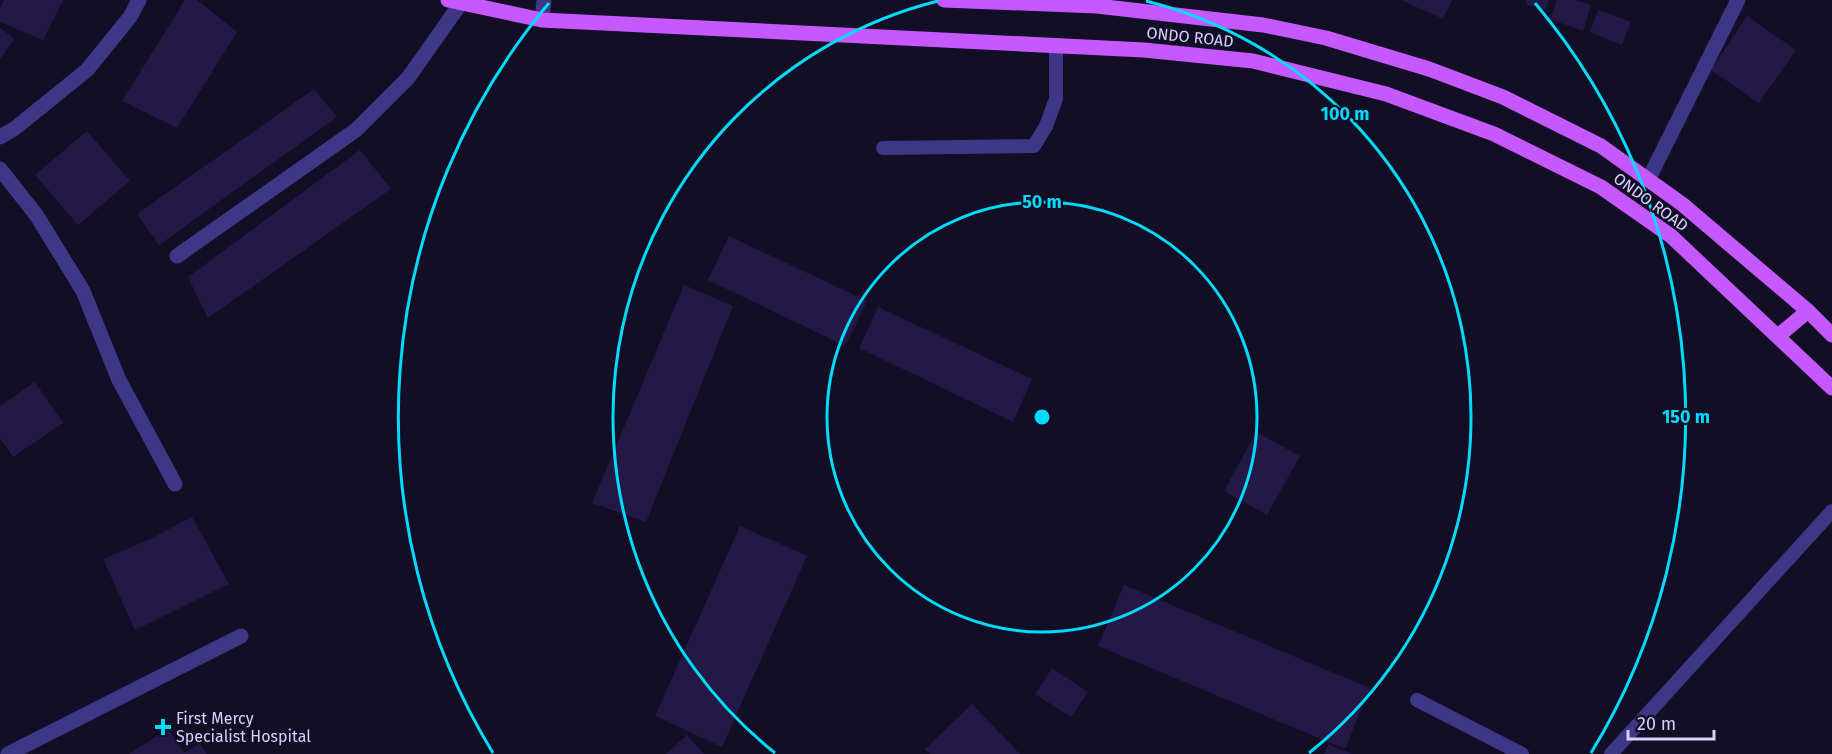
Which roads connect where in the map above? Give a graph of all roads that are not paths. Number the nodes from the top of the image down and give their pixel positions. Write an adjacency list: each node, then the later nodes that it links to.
1 (139, 0): 9 (street)
2 (544, 0): 7 (street)
3 (944, 0): 6 (main road, ONDO ROAD)
4 (1738, 0): 12 (street)
5 (454, 1): 7 (main road, ONDO ROAD); 13 (street)
6 (1003, 1): 12 (main road, ONDO ROAD)
7 (542, 20): 8 (main road, ONDO ROAD)
8 (1056, 45): 10 (lane); 16 (main road, ONDO ROAD)
9 (0, 137)
10 (884, 148)
11 (0, 169): 18 (street)
12 (1648, 180): 14 (main road, ONDO ROAD)
13 (177, 256)
14 (1808, 311): 15 (main road, ONDO ROAD); 16 (main road)
15 (1832, 335)
16 (1778, 336): 17 (main road, ONDO ROAD)
17 (1832, 388)
18 (176, 484)
19 (1832, 511): 24 (lane)
20 (242, 636): 22 (street)
21 (1417, 700): 23 (lane)
22 (8, 754)
23 (1522, 754)
24 (1611, 754)

